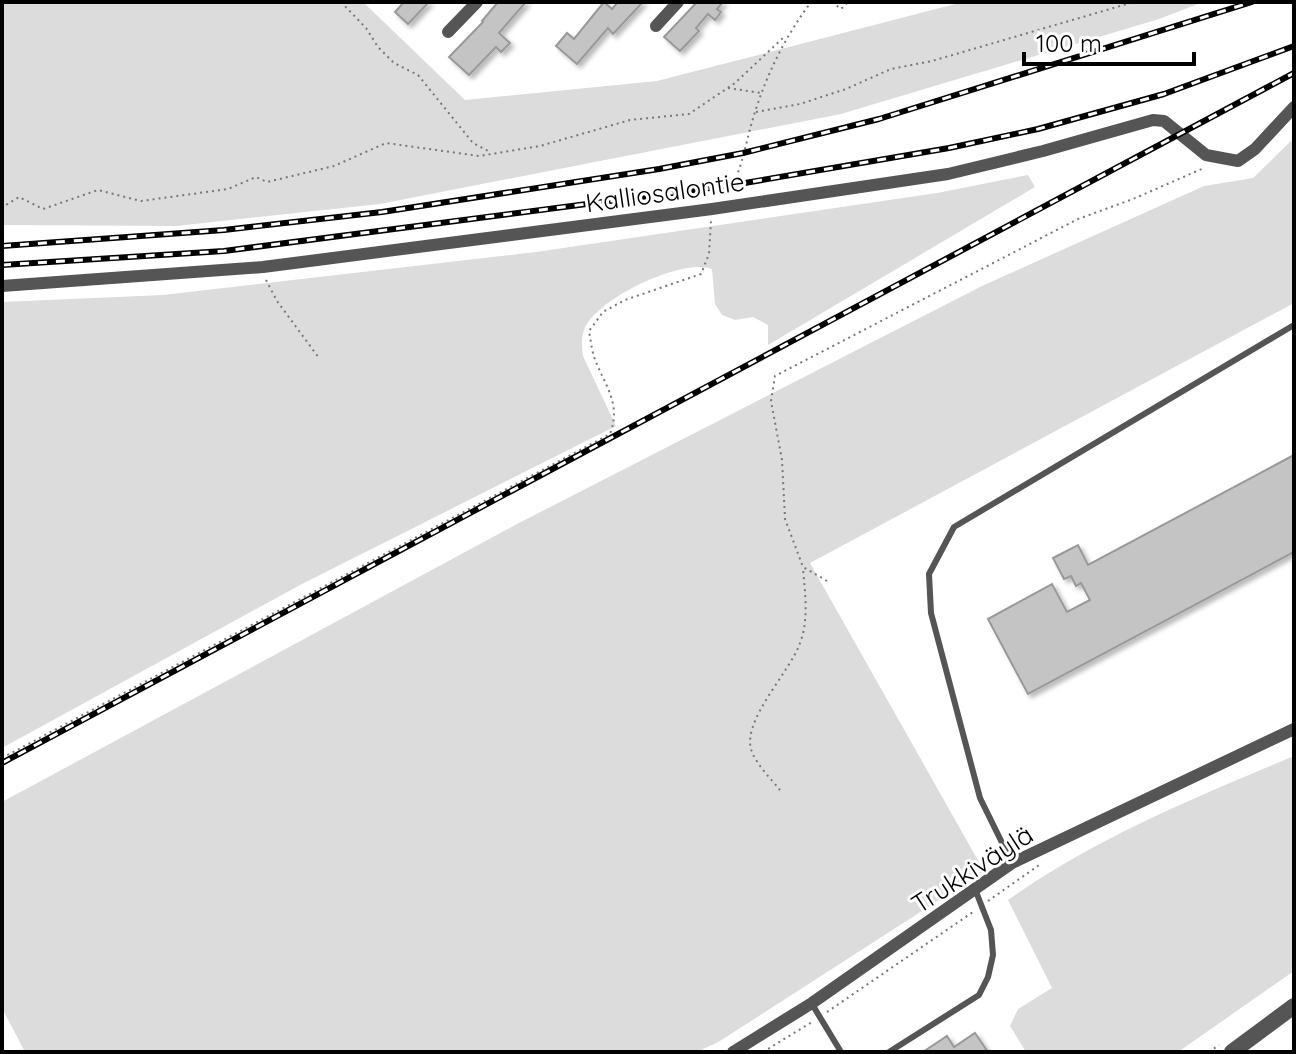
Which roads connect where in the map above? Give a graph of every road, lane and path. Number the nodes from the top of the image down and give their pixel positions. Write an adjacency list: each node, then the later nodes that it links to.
1 (341, 2): 15 (path)
2 (477, 2): 9 (street)
3 (678, 2): 8 (street)
4 (811, 2): 10 (path)
5 (832, 2): 6 (path)
6 (848, 2)
7 (1134, 2): 14 (path)
8 (656, 26)
9 (448, 32)
10 (788, 33): 11 (path); 12 (path)
11 (727, 88): 12 (path); 15 (path)
12 (762, 93): 14 (path)
13 (1294, 107): 16 (street)
14 (754, 112): 18 (path)
15 (492, 154): 17 (path)
16 (1223, 159): 18 (street, Kalliosalontie); 23 (path)
17 (2, 201)
18 (712, 209): 19 (street, Kalliosalontie); 26 (path)
19 (263, 267): 20 (street, Kalliosalontie); 22 (path)
20 (2, 286)
21 (1294, 325): 29 (lane)
22 (319, 358)
23 (803, 567): 24 (path); 27 (path)
24 (827, 581)
25 (1294, 729): 29 (street, Trukkiväylä)
26 (2, 758)
27 (780, 790)
28 (1051, 857): 31 (path)
29 (1012, 863): 30 (street, Trukkiväylä)
30 (975, 889): 31 (lane); 32 (street, Trukkiväylä)
31 (982, 905): 34 (path); 38 (lane)
32 (812, 1003): 34 (lane); 35 (street, Trukkiväylä)
33 (1294, 1006): 39 (street)
34 (821, 1017): 36 (path); 37 (lane)
35 (733, 1052)
36 (763, 1052)
37 (841, 1052)
38 (889, 1052)
39 (1232, 1052)

